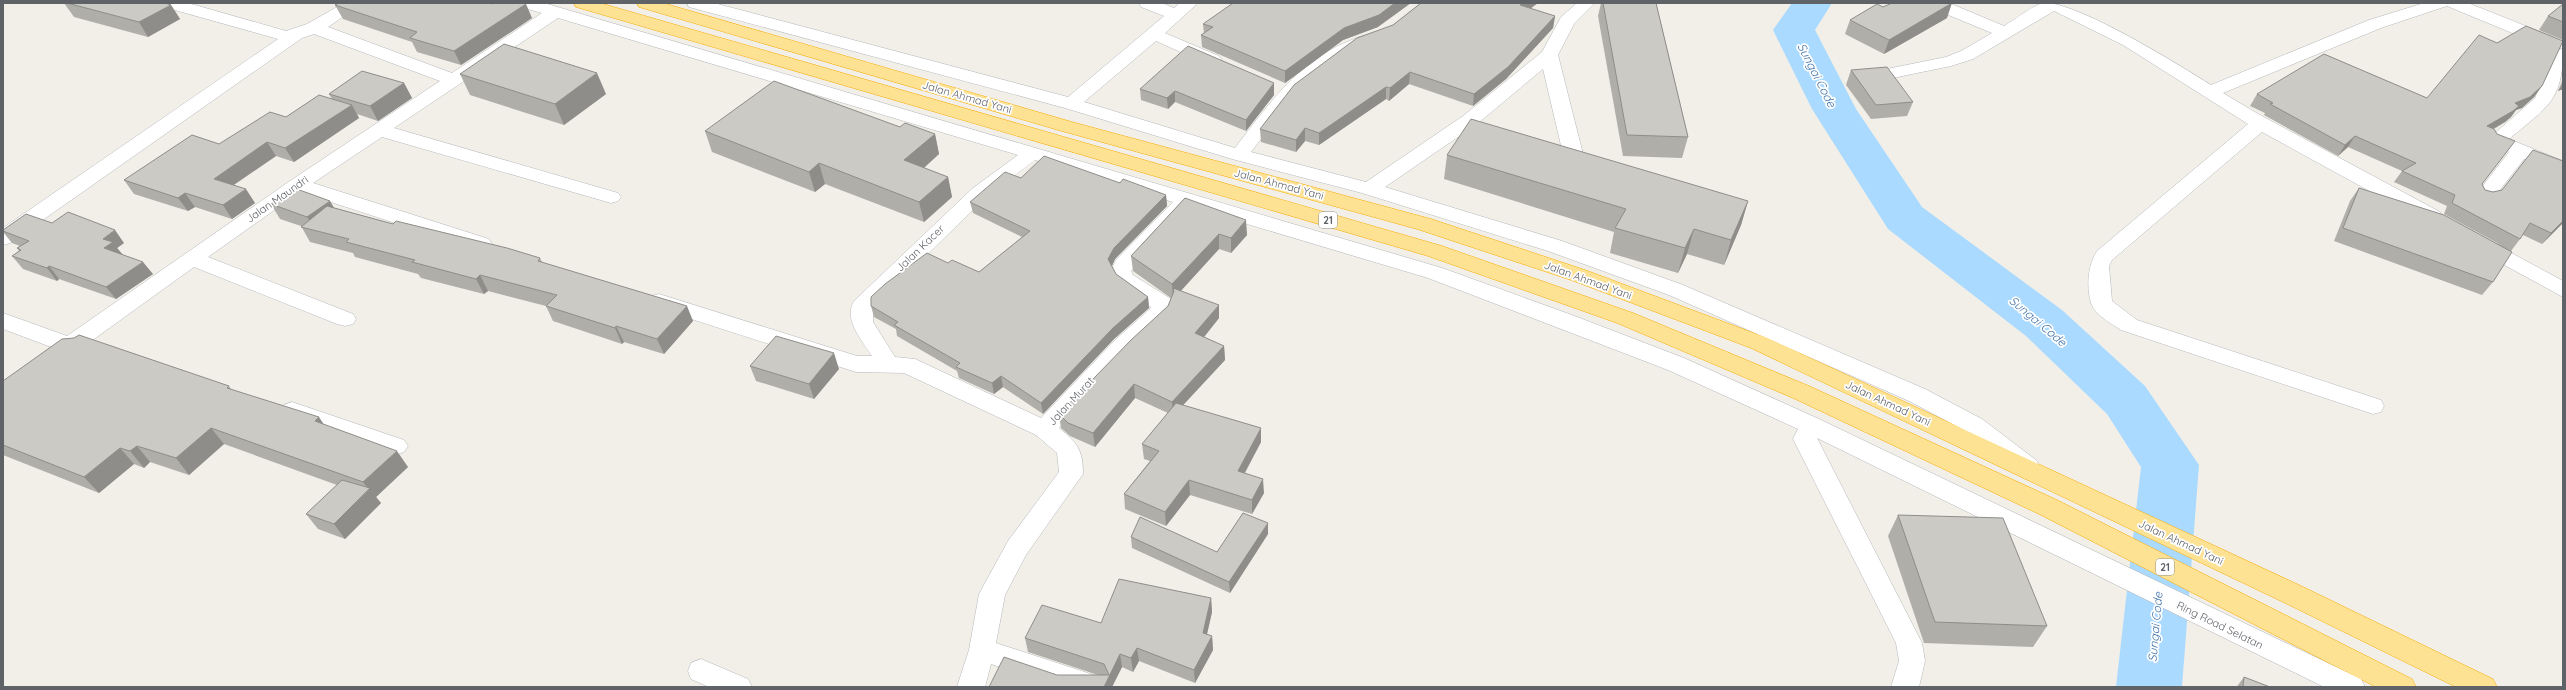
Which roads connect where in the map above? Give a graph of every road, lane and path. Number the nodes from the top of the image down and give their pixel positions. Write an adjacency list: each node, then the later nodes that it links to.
1 (170, 3): 20 (street)
2 (356, 3): 16 (street)
3 (526, 3): 14 (street, Ring Road Selatan)
4 (582, 3): 34 (highway, Jalan Ahmad Yani / 21)
5 (645, 3): 21 (highway, Jalan Ahmad Yani / 21)
6 (696, 3): 21 (street)
7 (1147, 3): 15 (street)
8 (1190, 3): 15 (street)
9 (1587, 3): 24 (street)
10 (1935, 3): 17 (street)
11 (2441, 3): 28 (street)
12 (2453, 3): 22 (street)
13 (2052, 4): 17 (street); 28 (street)
14 (554, 12): 27 (street, Jalan Maundri); 37 (street, Ring Road Selatan)
15 (1176, 15): 18 (street)
16 (315, 28): 20 (street); 27 (street)
17 (2004, 32): 26 (street)
18 (1154, 34): 25 (street); 29 (street)
19 (1380, 34): 38 (street)
20 (295, 35): 47 (street)
21 (786, 36): 29 (street); 34 (highway, Jalan Ahmad Yani / 21)
22 (2563, 47)
23 (2563, 54): 36 (street)
24 (1549, 55): 30 (street); 35 (street)
25 (1231, 68)
26 (1884, 75)
27 (452, 79): 33 (street, Jalan Maundri)
28 (2209, 92): 31 (street)
29 (1071, 104): 38 (street)
30 (1470, 120): 32 (street); 41 (street)
31 (2261, 123): 45 (street); 59 (street)
32 (1492, 128)
33 (379, 130): 40 (street, Jalan Maundri); 43 (street)
34 (1060, 133): 63 (highway, Jalan Ahmad Yani / 21); 71 (highway, Jalan Ahmad Yani / 21)
35 (1551, 147)
36 (2520, 150): 39 (street); 42 (street)
37 (1032, 153): 44 (street, Ring Road Selatan); 57 (street, Jalan Kacer)
38 (1239, 155): 41 (street)
39 (2563, 168)
40 (297, 185): 48 (street); 49 (street, Jalan Maundri)
41 (1370, 189): 63 (street)
42 (2485, 196)
43 (611, 197)
44 (1186, 200): 60 (street, Ring Road Selatan); 61 (street, Jalan Murat)
45 (2448, 225)
46 (2468, 236): 50 (street)
47 (3, 238)
48 (501, 250)
49 (192, 259): 52 (street); 54 (street, Jalan Maundri)
50 (2563, 290)
51 (637, 294): 57 (street)
52 (345, 319)
53 (3, 321): 54 (street)
54 (74, 341): 55 (street); 56 (street, Jalan Maundri)
55 (102, 345)
56 (44, 363)
57 (888, 363): 61 (street)
58 (275, 405): 62 (street)
59 (2373, 406)
60 (1810, 425): 69 (street); 70 (street, Ring Road Selatan)
61 (1044, 430): 64 (street, Jalan Murat)
62 (396, 446)
63 (2050, 480): 72 (highway, Jalan Ahmad Yani / 21)
64 (982, 650): 67 (street, Jalan Murat); 68 (street)
65 (701, 672): 66 (street)
66 (738, 687)
67 (971, 687)
68 (1096, 687)
69 (1904, 687)
70 (2351, 687)
71 (2402, 687)
72 (2482, 687)

